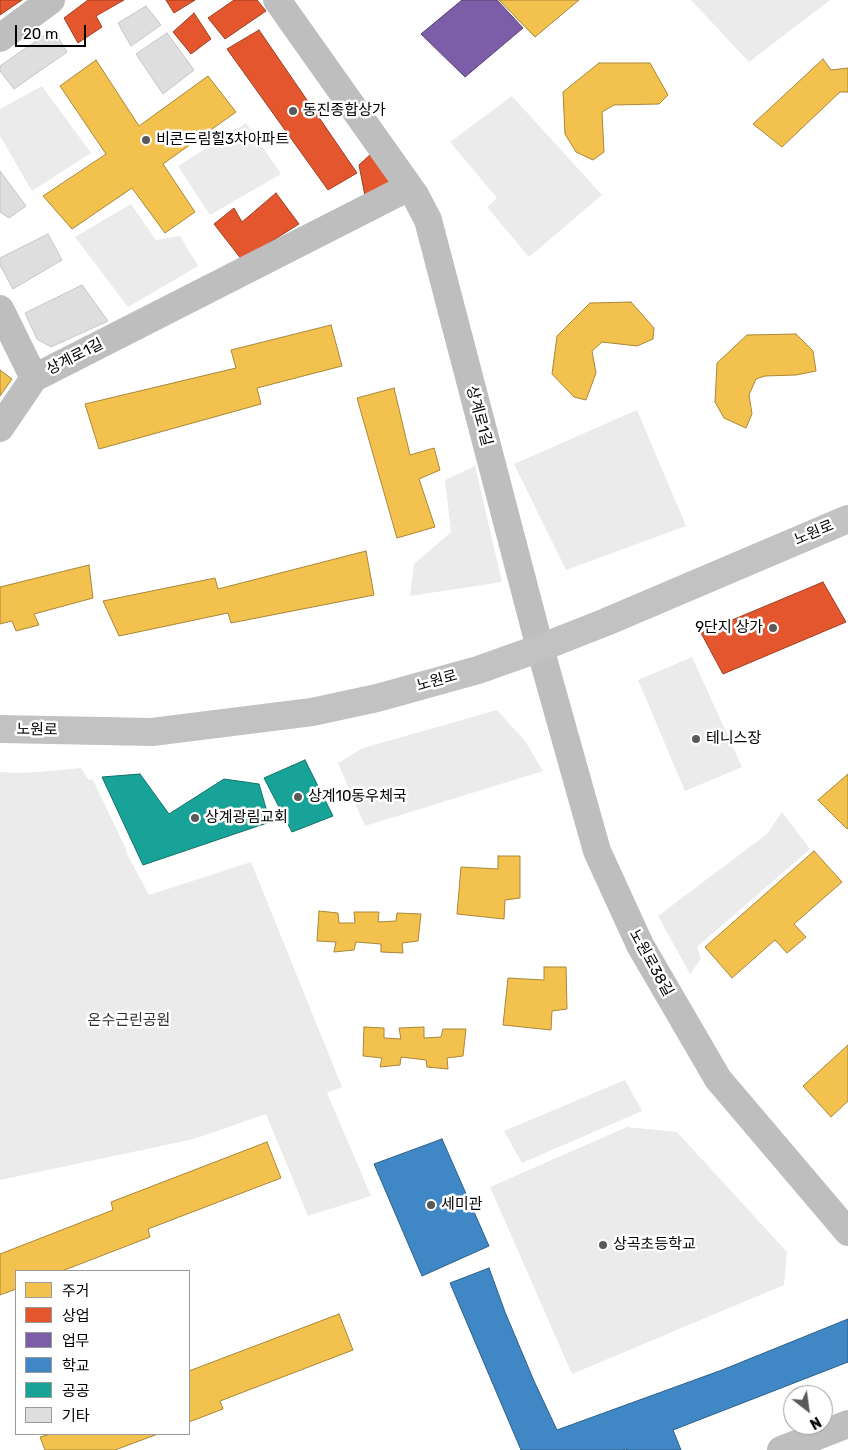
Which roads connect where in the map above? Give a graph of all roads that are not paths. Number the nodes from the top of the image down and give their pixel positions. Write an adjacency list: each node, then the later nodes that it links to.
1 (277, 0): 4 (street, 상계로1길)
2 (41, 3): 3 (street)
3 (0, 38)
4 (409, 187): 6 (street, 상계로1길); 9 (street, 상계로1길)
5 (0, 309): 6 (street)
6 (34, 378): 7 (street)
7 (0, 428)
8 (848, 519): 9 (main road, 노원로)
9 (540, 648): 10 (main road, 노원로); 11 (street, 노원로38길)
10 (0, 729)
11 (848, 1232)
12 (848, 1424): 13 (street)
13 (781, 1450)

